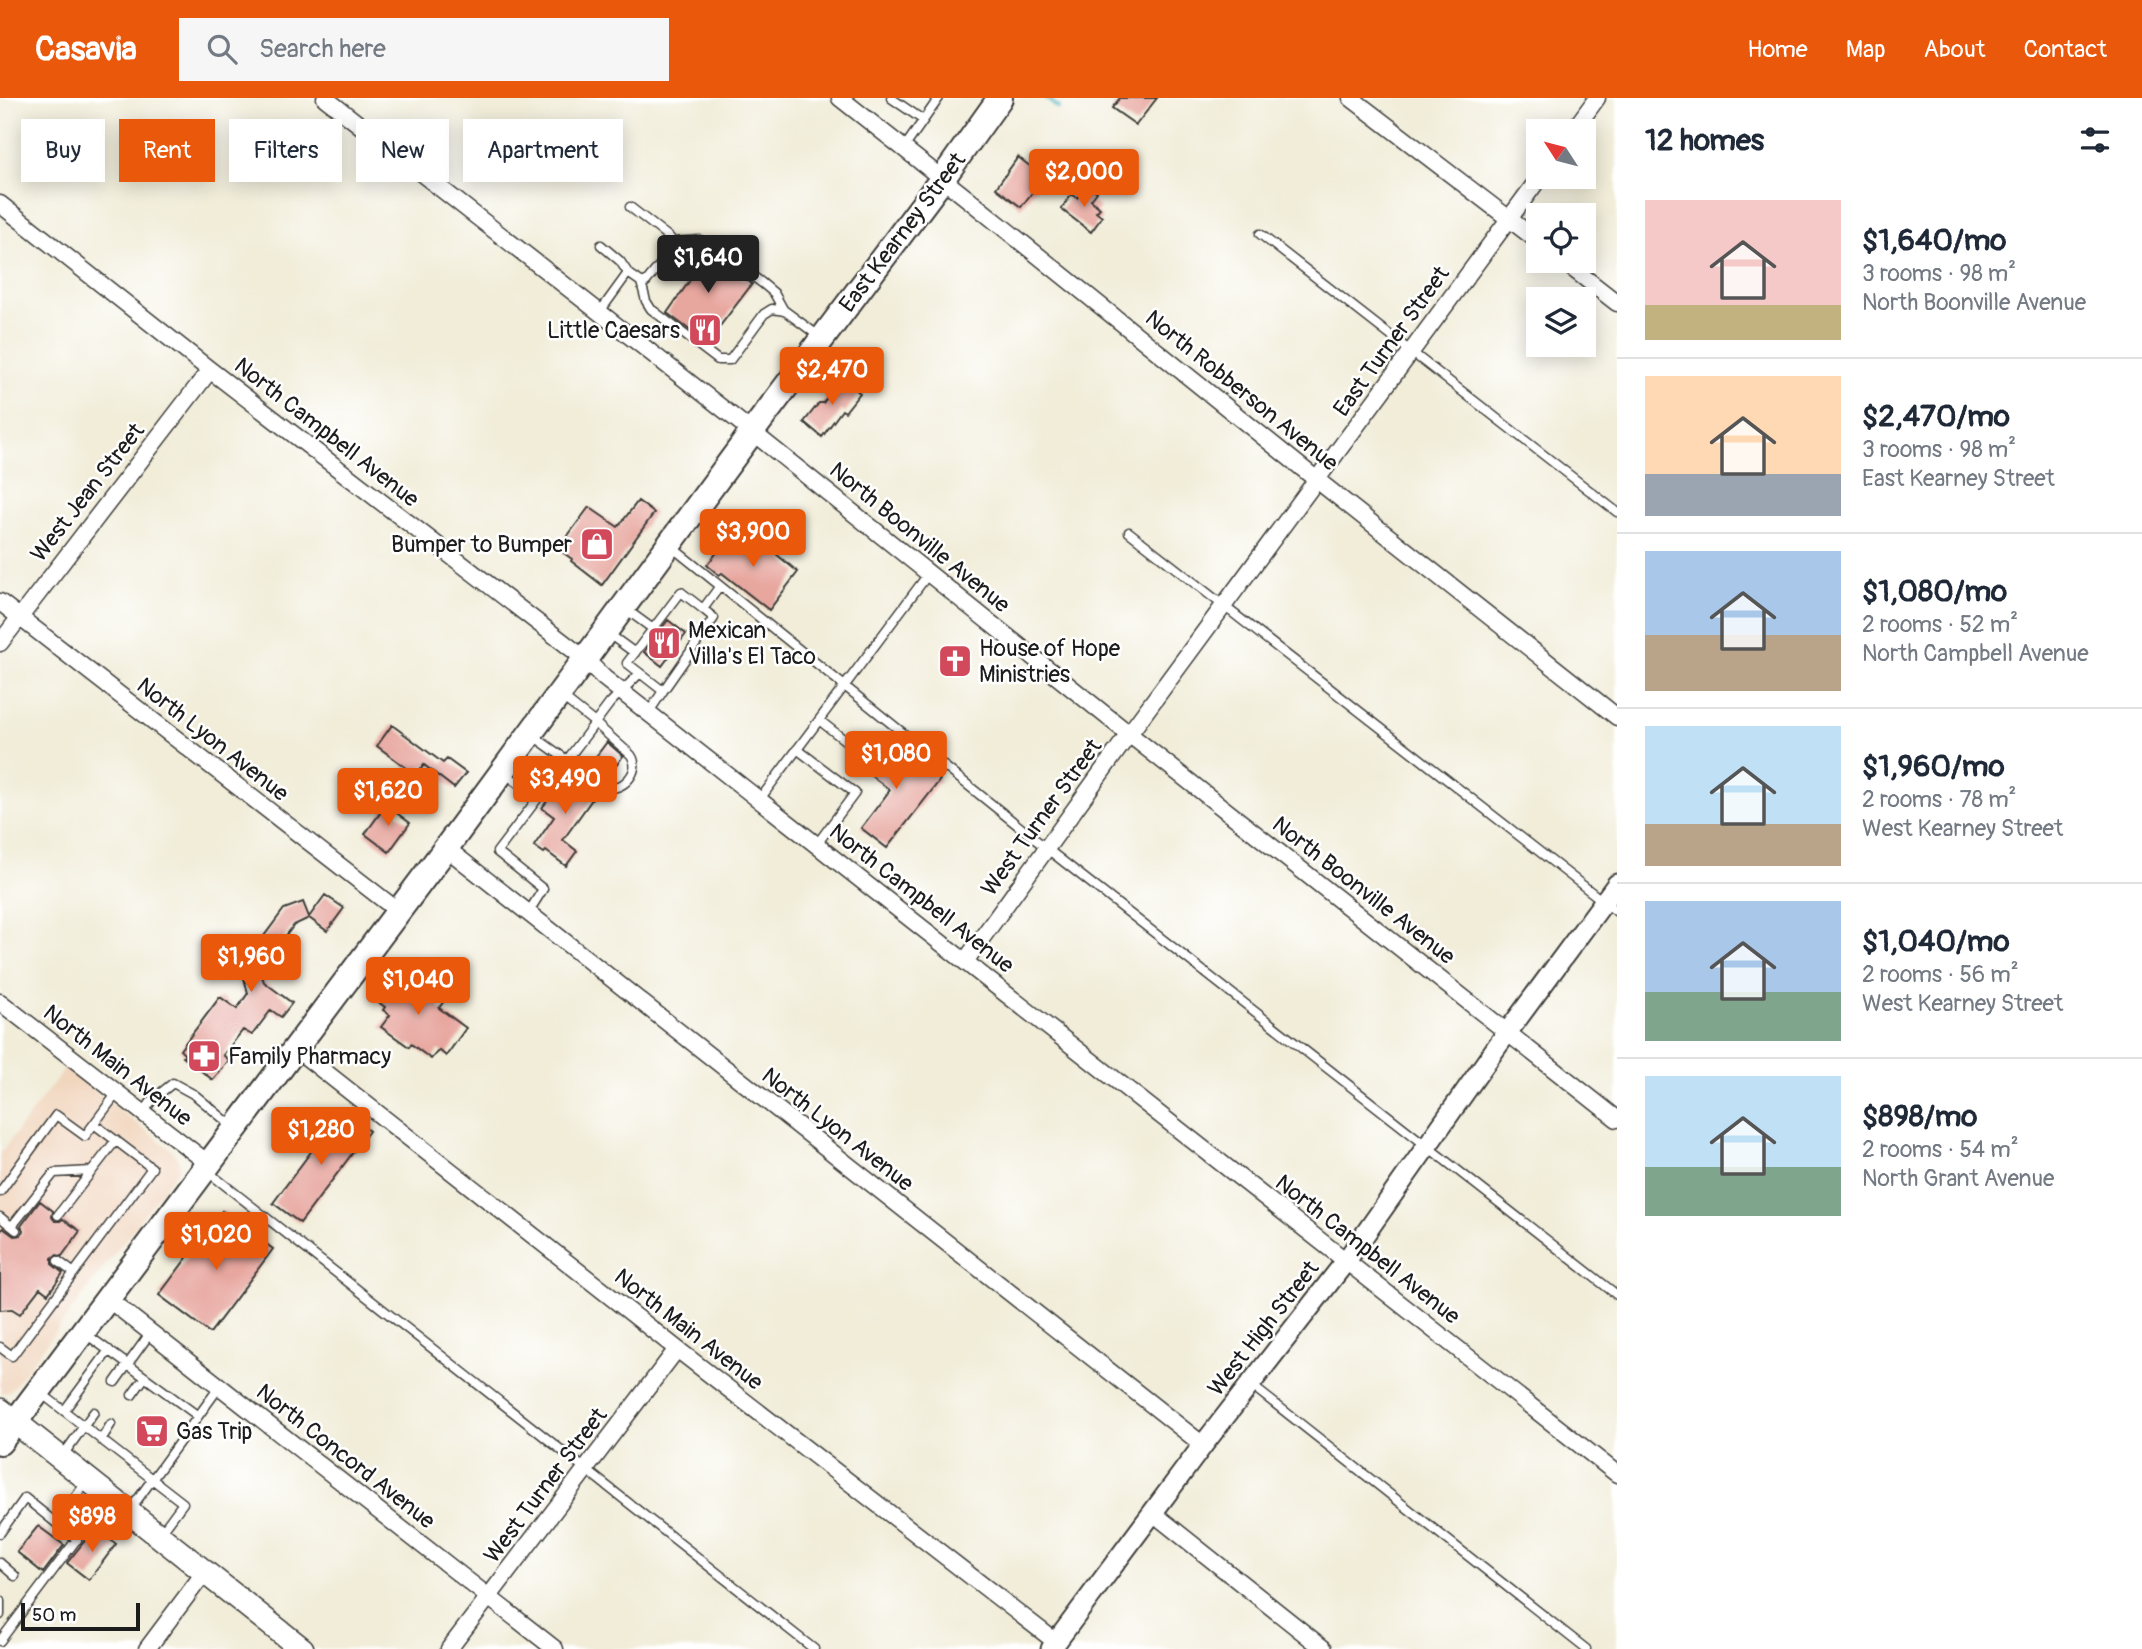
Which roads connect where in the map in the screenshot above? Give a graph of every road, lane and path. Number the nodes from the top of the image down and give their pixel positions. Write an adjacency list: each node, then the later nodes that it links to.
1 (325, 98): 25 (street, North Boonville Avenue)
2 (840, 98): 10 (street, North Robberson Avenue)
3 (891, 98): 9 (lane)
4 (939, 98): 9 (lane)
5 (1000, 98): 11 (main road, East Kearney Street)
6 (1351, 98): 15 (street)
7 (1597, 98): 8 (street)
8 (1582, 119)
9 (923, 120): 10 (lane)
10 (904, 148): 11 (street, North Robberson Avenue)
11 (943, 178): 26 (main road, East Kearney Street); 30 (street, North Robberson Avenue)
12 (1531, 189): 15 (street, East Turner Street)
13 (0, 204): 28 (street, North Campbell Avenue)
14 (630, 207): 18 (lane)
15 (1510, 218): 16 (street); 27 (street, East Turner Street)
16 (1526, 231)
17 (1260, 234): 27 (lane)
18 (672, 242): 22 (lane); 24 (lane)
19 (601, 245): 20 (lane)
20 (628, 273): 22 (lane); 25 (lane)
21 (1578, 273): 23 (street)
22 (641, 282): 24 (lane)
23 (1617, 303)
24 (784, 311): 26 (lane)
25 (599, 313): 29 (street, North Boonville Avenue)
26 (822, 338): 29 (main road, East Kearney Street)
27 (1411, 352): 30 (street, East Turner Street); 31 (lane)
28 (210, 370): 40 (street, West Jean Street); 45 (street, North Campbell Avenue)
29 (752, 432): 33 (main road, East Kearney Street); 34 (street, North Boonville Avenue)
30 (1317, 480): 37 (street, East Turner Street); 52 (street, North Robberson Avenue)
31 (1617, 512)
32 (1129, 531): 37 (lane)
33 (669, 545): 35 (lane); 38 (main road, East Kearney Street)
34 (929, 573): 47 (lane); 56 (street, North Boonville Avenue)
35 (720, 586): 39 (lane); 47 (lane)
36 (0, 602): 40 (street, North Lyon Avenue)
37 (1225, 605): 56 (street, East Turner Street); 67 (lane)
38 (623, 607): 41 (lane); 42 (main road, East Kearney Street)
39 (703, 609): 41 (lane); 49 (lane)
40 (19, 617): 43 (street, West Jean Street); 68 (street, North Lyon Avenue)
41 (653, 628): 44 (lane)
42 (606, 631): 44 (lane); 45 (main road, East Kearney Street)
43 (0, 643)
44 (635, 653): 46 (lane)
45 (585, 659): 48 (street, North Campbell Avenue); 50 (main road, East Kearney Street)
46 (640, 673): 48 (lane); 49 (lane)
47 (844, 686): 53 (lane); 65 (lane)
48 (622, 691): 51 (street, North Campbell Avenue); 54 (lane)
49 (663, 691): 51 (lane)
50 (559, 694): 54 (lane); 55 (main road, East Kearney Street)
51 (649, 712): 62 (street, North Campbell Avenue)
52 (1617, 717)
53 (819, 720): 57 (lane); 58 (lane)
54 (595, 723): 59 (lane); 59 (lane)
55 (530, 734): 59 (lane); 60 (main road, East Kearney Street)
56 (1129, 734): 65 (street, West Turner Street); 72 (street, North Boonville Avenue)
57 (797, 749): 62 (lane); 63 (lane)
58 (856, 749)
59 (567, 760): 61 (lane)
60 (502, 771): 61 (lane); 64 (main road, East Kearney Street)
61 (538, 798): 69 (lane)
62 (760, 799): 63 (street, North Campbell Avenue)
63 (817, 844): 70 (street, North Campbell Avenue)
64 (446, 848): 68 (main road, East Kearney Street); 69 (street, North Lyon Avenue)
65 (1046, 848): 70 (street, West Turner Street); 80 (lane)
66 (1617, 884): 67 (street, West High Street)
67 (1610, 907): 72 (street, West High Street)
68 (398, 911): 73 (main road, East Kearney Street)
69 (528, 913): 111 (street, North Lyon Avenue)
70 (966, 960): 87 (street, North Campbell Avenue)
71 (0, 1002): 74 (street, North Main Avenue)
72 (1508, 1032): 76 (street, North Boonville Avenue); 80 (street, West High Street)
73 (296, 1049): 78 (main road, East Kearney Street); 94 (street, North Main Avenue)
74 (117, 1093): 75 (street, North Main Avenue); 77 (lane)
75 (143, 1113): 78 (lane); 81 (street, North Main Avenue)
76 (1617, 1119)
77 (94, 1124): 79 (lane); 83 (lane)
78 (236, 1129): 81 (main road, East Kearney Street)
79 (116, 1140): 82 (lane); 88 (lane)
80 (1427, 1146): 87 (street, West High Street); 89 (lane)
81 (207, 1167): 90 (main road, East Kearney Street); 113 (lane)
82 (92, 1171): 84 (lane); 85 (lane)
83 (0, 1192)
84 (58, 1215)
85 (0, 1217)
86 (58, 1261): 88 (lane)
87 (1346, 1261): 99 (street, West High Street); 114 (street, North Campbell Avenue)
88 (74, 1273): 93 (lane)
89 (1617, 1295)
90 (108, 1299): 91 (main road, East Kearney Street); 92 (street, North Concord Avenue)
91 (83, 1332): 95 (lane); 101 (main road, East Kearney Street)
92 (151, 1332): 96 (lane); 100 (street, North Concord Avenue)
93 (0, 1347)
94 (677, 1349): 113 (street, West Turner Street); 131 (street, North Main Avenue)
95 (109, 1350): 96 (lane); 103 (lane)
96 (128, 1364): 97 (lane); 98 (lane)
97 (145, 1377): 102 (lane); 106 (lane)
98 (115, 1382)
99 (1250, 1384): 111 (street, West High Street); 138 (lane)
100 (220, 1386): 106 (lane); 127 (street, North Concord Avenue)
101 (39, 1391): 103 (lane); 105 (main road, East Kearney Street)
102 (132, 1395)
103 (64, 1411): 108 (lane)
104 (94, 1412): 108 (lane)
105 (8, 1416): 110 (main road, East Kearney Street); 112 (main road)
106 (198, 1416): 115 (lane)
107 (111, 1424): 109 (lane)
108 (83, 1426): 109 (lane); 112 (lane)
109 (101, 1440): 115 (lane)
110 (0, 1442)
111 (1203, 1445): 119 (street, West High Street)
112 (61, 1459): 116 (main road)
113 (586, 1469): 127 (street, West Turner Street); 136 (lane)
114 (1617, 1474)
115 (152, 1479): 118 (lane); 122 (lane)
116 (88, 1480): 117 (main road); 120 (lane)
117 (109, 1497): 118 (main road); 123 (lane)
118 (128, 1513): 122 (main road)
119 (1153, 1513): 131 (street, West High Street); 137 (street)
120 (56, 1523): 121 (lane); 123 (lane)
121 (0, 1534)
122 (158, 1536): 125 (main road)
123 (77, 1540): 130 (lane)
124 (0, 1563): 126 (lane)
125 (204, 1573): 132 (main road); 133 (street)
126 (15, 1576)
127 (488, 1597): 134 (street, West Turner Street); 135 (street, North Concord Avenue)
128 (0, 1601): 129 (lane)
129 (0, 1615)
130 (0, 1641)
131 (1057, 1647)
132 (298, 1648)
133 (147, 1649)
134 (449, 1649)
135 (555, 1649)
136 (814, 1649)
137 (1324, 1649)
138 (1586, 1649)

